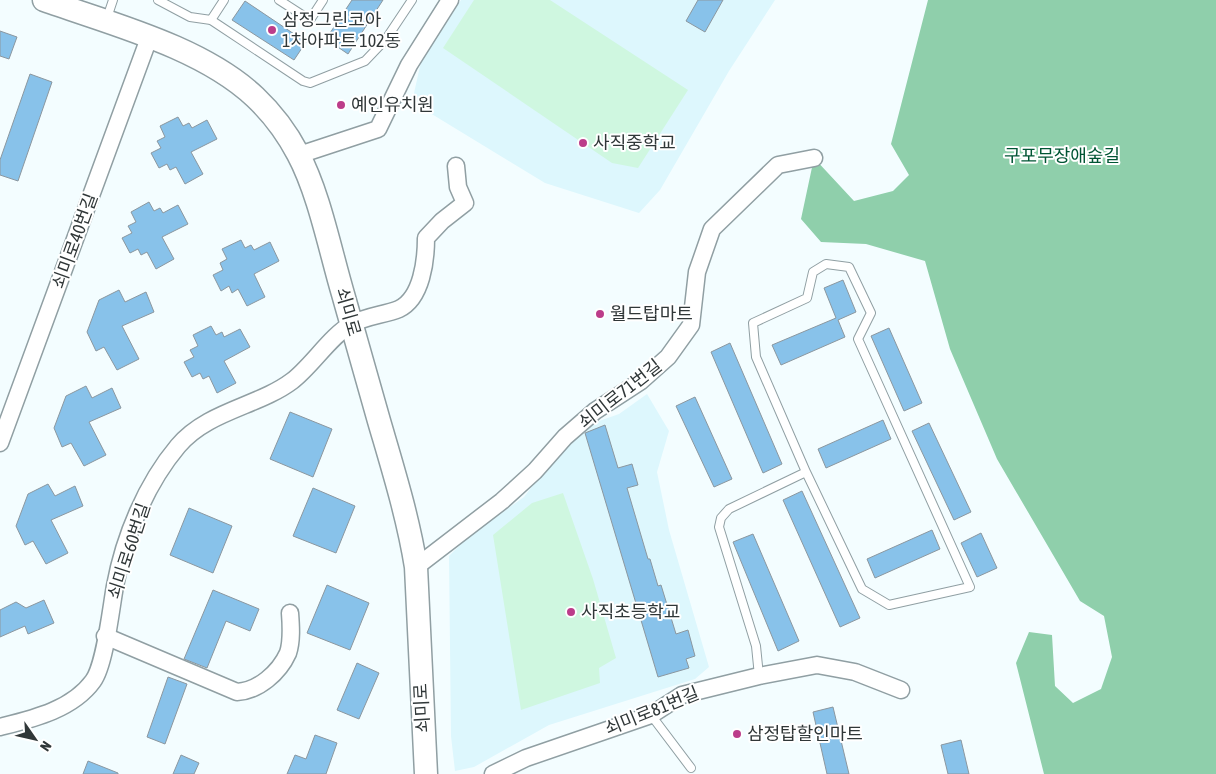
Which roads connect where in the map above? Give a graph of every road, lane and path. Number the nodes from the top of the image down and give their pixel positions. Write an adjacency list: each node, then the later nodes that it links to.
1 (44, 0): 10 (main road, 쇠미로)
2 (113, 0): 10 (lane)
3 (158, 0): 9 (lane)
4 (224, 0): 9 (lane)
5 (280, 0): 6 (lane)
6 (323, 0)
7 (412, 0): 9 (lane)
8 (450, 0): 12 (street)
9 (211, 20)
10 (105, 22): 11 (main road, 쇠미로)
11 (149, 38): 12 (main road, 쇠미로); 16 (street, 쇠미로40번길)
12 (299, 155): 15 (main road, 쇠미로)
13 (814, 158): 18 (street, 쇠미로71번길)
14 (456, 166): 15 (street)
15 (352, 324): 18 (main road, 쇠미로); 20 (street, 쇠미로60번길)
16 (0, 443)
17 (806, 472): 17 (lane); 21 (lane)
18 (416, 567): 26 (main road, 쇠미로)
19 (290, 613): 20 (street)
20 (105, 636): 24 (street, 쇠미로60번길)
21 (759, 676): 22 (street, 쇠미로81번길); 23 (street, 쇠미로81번길)
22 (901, 690)
23 (651, 715): 25 (lane); 27 (street, 쇠미로81번길)
24 (0, 727)
25 (691, 768)
26 (426, 774)
27 (493, 774)

